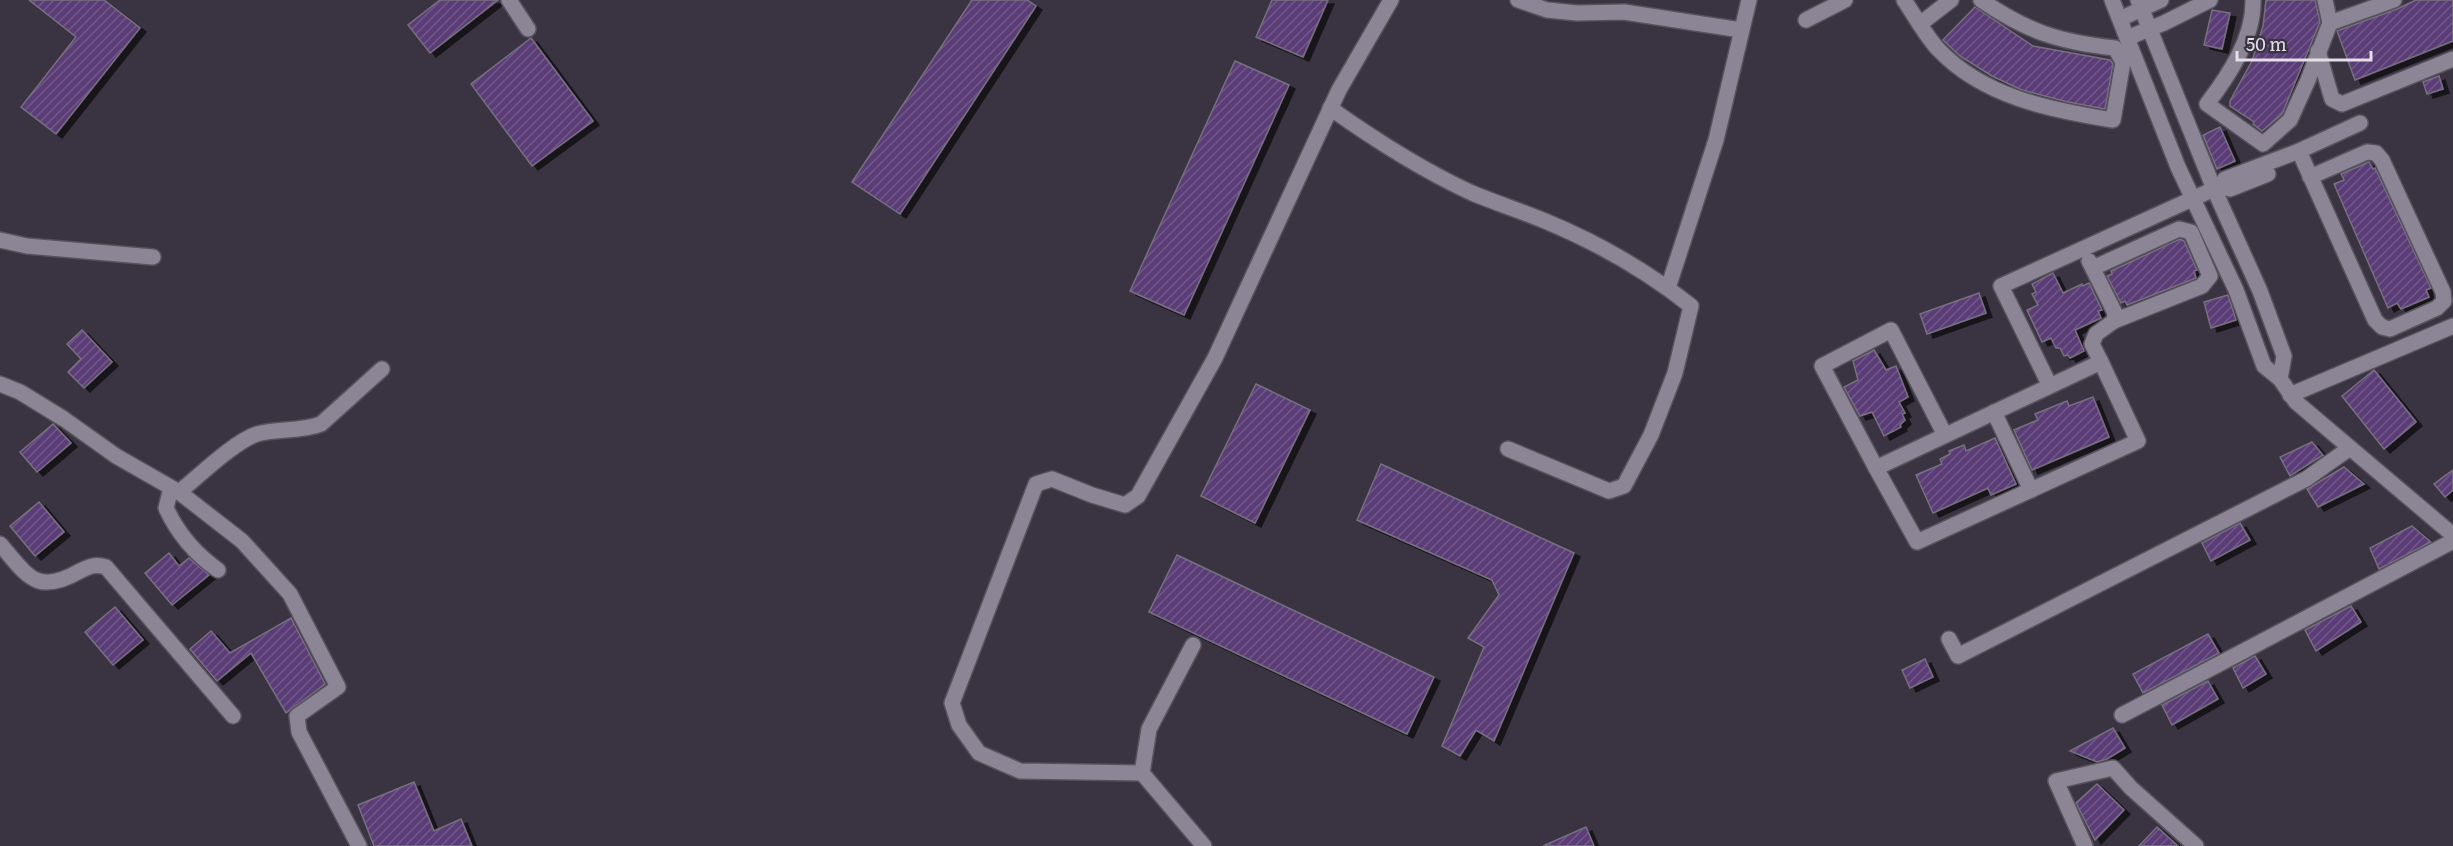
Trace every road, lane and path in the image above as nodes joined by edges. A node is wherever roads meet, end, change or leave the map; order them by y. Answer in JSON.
{"nodes":[{"id":1,"x":509,"y":0,"type":"edge"},
{"id":2,"x":1391,"y":0,"type":"edge"},
{"id":3,"x":1518,"y":0,"type":"edge"},
{"id":4,"x":1749,"y":0,"type":"edge"},
{"id":5,"x":1845,"y":0,"type":"edge"},
{"id":6,"x":1904,"y":0,"type":"edge"},
{"id":7,"x":1951,"y":0,"type":"edge"},
{"id":8,"x":1981,"y":0,"type":"edge"},
{"id":9,"x":2112,"y":0,"type":"edge"},
{"id":10,"x":2161,"y":0,"type":"edge"},
{"id":11,"x":2210,"y":0,"type":"edge"},
{"id":12,"x":2253,"y":0,"type":"edge"},
{"id":13,"x":2325,"y":0,"type":"edge"},
{"id":14,"x":2394,"y":0,"type":"edge"},
{"id":15,"x":2140,"y":5,"type":"edge"},
{"id":16,"x":2120,"y":19,"type":"junction"},
{"id":17,"x":1806,"y":20,"type":"dead end"},
{"id":18,"x":2330,"y":23,"type":"junction"},
{"id":19,"x":1920,"y":24,"type":"junction"},
{"id":20,"x":528,"y":29,"type":"dead end"},
{"id":21,"x":2149,"y":29,"type":"junction"},
{"id":22,"x":1741,"y":30,"type":"junction"},
{"id":23,"x":2127,"y":38,"type":"junction"},
{"id":24,"x":2318,"y":51,"type":"junction"},
{"id":25,"x":2453,"y":59,"type":"edge"},
{"id":26,"x":1330,"y":108,"type":"junction"},
{"id":27,"x":2360,"y":123,"type":"dead end"},
{"id":28,"x":2301,"y":155,"type":"junction"},
{"id":29,"x":2310,"y":177,"type":"junction"},
{"id":30,"x":2217,"y":188,"type":"junction"},
{"id":31,"x":2194,"y":199,"type":"junction"},
{"id":32,"x":0,"y":240,"type":"edge"},
{"id":33,"x":2083,"y":249,"type":"junction"},
{"id":34,"x":153,"y":257,"type":"dead end"},
{"id":35,"x":2093,"y":268,"type":"junction"},
{"id":36,"x":1668,"y":288,"type":"junction"},
{"id":37,"x":2114,"y":321,"type":"junction"},
{"id":38,"x":2453,"y":326,"type":"edge"},
{"id":39,"x":2101,"y":362,"type":"junction"},
{"id":40,"x":382,"y":369,"type":"dead end"},
{"id":41,"x":2280,"y":380,"type":"junction"},
{"id":42,"x":0,"y":384,"type":"edge"},
{"id":43,"x":2050,"y":386,"type":"junction"},
{"id":44,"x":2290,"y":395,"type":"junction"},
{"id":45,"x":1994,"y":412,"type":"junction"},
{"id":46,"x":1945,"y":435,"type":"junction"},
{"id":47,"x":2350,"y":448,"type":"junction"},
{"id":48,"x":1508,"y":449,"type":"dead end"},
{"id":49,"x":1876,"y":468,"type":"junction"},
{"id":50,"x":175,"y":490,"type":"junction"},
{"id":51,"x":2031,"y":490,"type":"junction"},
{"id":52,"x":2453,"y":535,"type":"edge"},
{"id":53,"x":2453,"y":541,"type":"edge"},
{"id":54,"x":0,"y":544,"type":"edge"},
{"id":55,"x":218,"y":570,"type":"dead end"},
{"id":56,"x":1949,"y":639,"type":"dead end"},
{"id":57,"x":1193,"y":645,"type":"dead end"},
{"id":58,"x":2122,"y":715,"type":"dead end"},
{"id":59,"x":233,"y":716,"type":"dead end"},
{"id":60,"x":1142,"y":773,"type":"junction"},
{"id":61,"x":359,"y":846,"type":"edge"},
{"id":62,"x":1204,"y":846,"type":"edge"},
{"id":63,"x":2085,"y":846,"type":"edge"},
{"id":64,"x":2196,"y":846,"type":"edge"}],
"edges":[{"from":1,"to":20,"type":"street"},
{"from":2,"to":26,"type":"street"},
{"from":3,"to":22,"type":"street"},
{"from":4,"to":22,"type":"street"},
{"from":5,"to":17,"type":"street"},
{"from":6,"to":19,"type":"street"},
{"from":7,"to":19,"type":"street"},
{"from":8,"to":19,"type":"street"},
{"from":9,"to":16,"type":"street"},
{"from":10,"to":15,"type":"street"},
{"from":11,"to":21,"type":"street"},
{"from":12,"to":24,"type":"street"},
{"from":13,"to":18,"type":"street"},
{"from":14,"to":18,"type":"street"},
{"from":15,"to":16,"type":"street"},
{"from":15,"to":21,"type":"street"},
{"from":16,"to":23,"type":"street"},
{"from":18,"to":24,"type":"street"},
{"from":21,"to":23,"type":"street"},
{"from":21,"to":30,"type":"street"},
{"from":22,"to":36,"type":"street"},
{"from":23,"to":31,"type":"street"},
{"from":24,"to":25,"type":"street"},
{"from":26,"to":36,"type":"street"},
{"from":26,"to":60,"type":"street"},
{"from":27,"to":28,"type":"street"},
{"from":28,"to":29,"type":"street"},
{"from":28,"to":30,"type":"street"},
{"from":29,"to":29,"type":"street"},
{"from":30,"to":31,"type":"street"},
{"from":30,"to":41,"type":"street"},
{"from":31,"to":33,"type":"street"},
{"from":31,"to":41,"type":"street"},
{"from":32,"to":34,"type":"street"},
{"from":33,"to":35,"type":"street"},
{"from":33,"to":43,"type":"street"},
{"from":35,"to":37,"type":"street"},
{"from":35,"to":37,"type":"street"},
{"from":36,"to":48,"type":"street"},
{"from":37,"to":39,"type":"street"},
{"from":38,"to":44,"type":"street"},
{"from":39,"to":43,"type":"street"},
{"from":39,"to":51,"type":"street"},
{"from":40,"to":50,"type":"street"},
{"from":41,"to":44,"type":"street"},
{"from":42,"to":50,"type":"street"},
{"from":43,"to":45,"type":"street"},
{"from":44,"to":47,"type":"street"},
{"from":45,"to":46,"type":"street"},
{"from":45,"to":51,"type":"street"},
{"from":46,"to":49,"type":"street"},
{"from":46,"to":49,"type":"street"},
{"from":47,"to":52,"type":"street"},
{"from":47,"to":56,"type":"street"},
{"from":49,"to":51,"type":"street"},
{"from":50,"to":55,"type":"street"},
{"from":50,"to":61,"type":"street"},
{"from":53,"to":58,"type":"street"},
{"from":54,"to":59,"type":"street"},
{"from":57,"to":60,"type":"street"},
{"from":60,"to":62,"type":"street"},
{"from":63,"to":64,"type":"street"}]}
